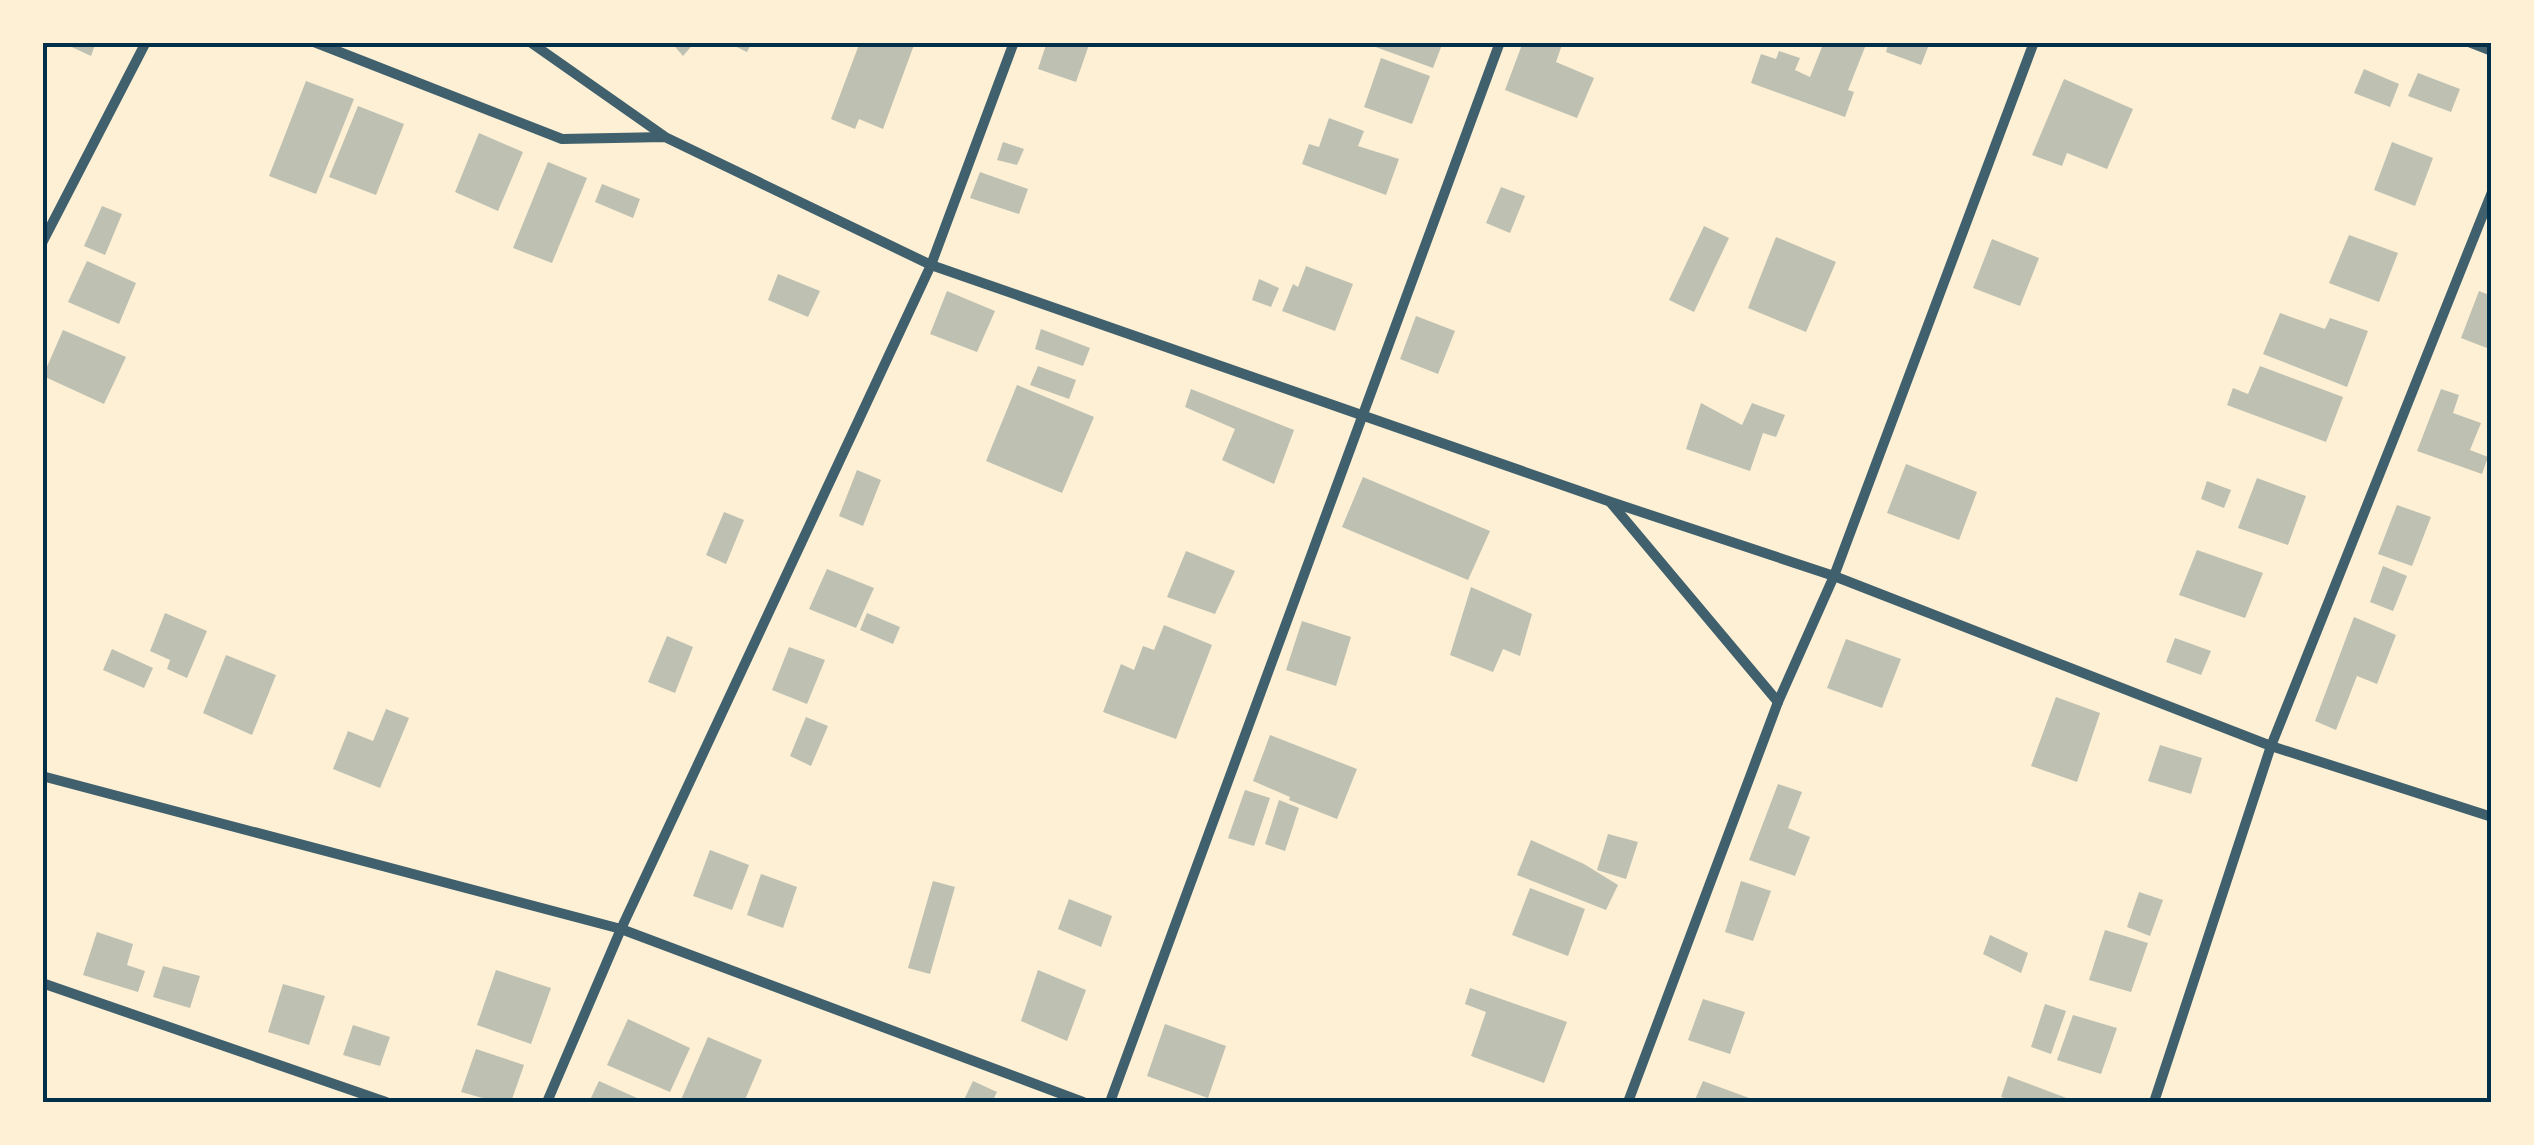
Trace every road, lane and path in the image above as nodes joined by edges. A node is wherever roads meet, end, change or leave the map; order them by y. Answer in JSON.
{"nodes":[{"id":1,"x":146,"y":42,"type":"edge"},
{"id":2,"x":314,"y":42,"type":"edge"},
{"id":3,"x":530,"y":42,"type":"edge"},
{"id":4,"x":1014,"y":42,"type":"edge"},
{"id":5,"x":1500,"y":42,"type":"edge"},
{"id":6,"x":2034,"y":42,"type":"edge"},
{"id":7,"x":2469,"y":42,"type":"edge"},
{"id":8,"x":2492,"y":50,"type":"edge"},
{"id":9,"x":665,"y":137,"type":"junction"},
{"id":10,"x":2492,"y":192,"type":"edge"},
{"id":11,"x":42,"y":243,"type":"edge"},
{"id":12,"x":931,"y":264,"type":"junction"},
{"id":13,"x":1363,"y":416,"type":"junction"},
{"id":14,"x":1611,"y":502,"type":"junction"},
{"id":15,"x":1834,"y":576,"type":"junction"},
{"id":16,"x":1778,"y":702,"type":"junction"},
{"id":17,"x":2270,"y":746,"type":"junction"},
{"id":18,"x":42,"y":776,"type":"edge"},
{"id":19,"x":2492,"y":817,"type":"edge"},
{"id":20,"x":621,"y":930,"type":"junction"},
{"id":21,"x":42,"y":983,"type":"edge"},
{"id":22,"x":386,"y":1102,"type":"edge"},
{"id":23,"x":547,"y":1102,"type":"edge"},
{"id":24,"x":1083,"y":1102,"type":"edge"},
{"id":25,"x":1110,"y":1102,"type":"edge"},
{"id":26,"x":1628,"y":1102,"type":"edge"},
{"id":27,"x":2154,"y":1102,"type":"edge"}],
"edges":[{"from":1,"to":11,"type":"street"},
{"from":2,"to":9,"type":"street"},
{"from":3,"to":9,"type":"street"},
{"from":4,"to":12,"type":"street"},
{"from":5,"to":13,"type":"street"},
{"from":6,"to":15,"type":"street"},
{"from":7,"to":8,"type":"street"},
{"from":9,"to":12,"type":"street"},
{"from":10,"to":17,"type":"street"},
{"from":12,"to":13,"type":"street"},
{"from":12,"to":20,"type":"street"},
{"from":13,"to":14,"type":"street"},
{"from":13,"to":25,"type":"street"},
{"from":14,"to":15,"type":"street"},
{"from":14,"to":16,"type":"street"},
{"from":15,"to":16,"type":"street"},
{"from":15,"to":17,"type":"street"},
{"from":16,"to":26,"type":"street"},
{"from":17,"to":19,"type":"street"},
{"from":17,"to":27,"type":"street"},
{"from":18,"to":20,"type":"street"},
{"from":20,"to":23,"type":"street"},
{"from":20,"to":24,"type":"street"},
{"from":21,"to":22,"type":"street"}]}
